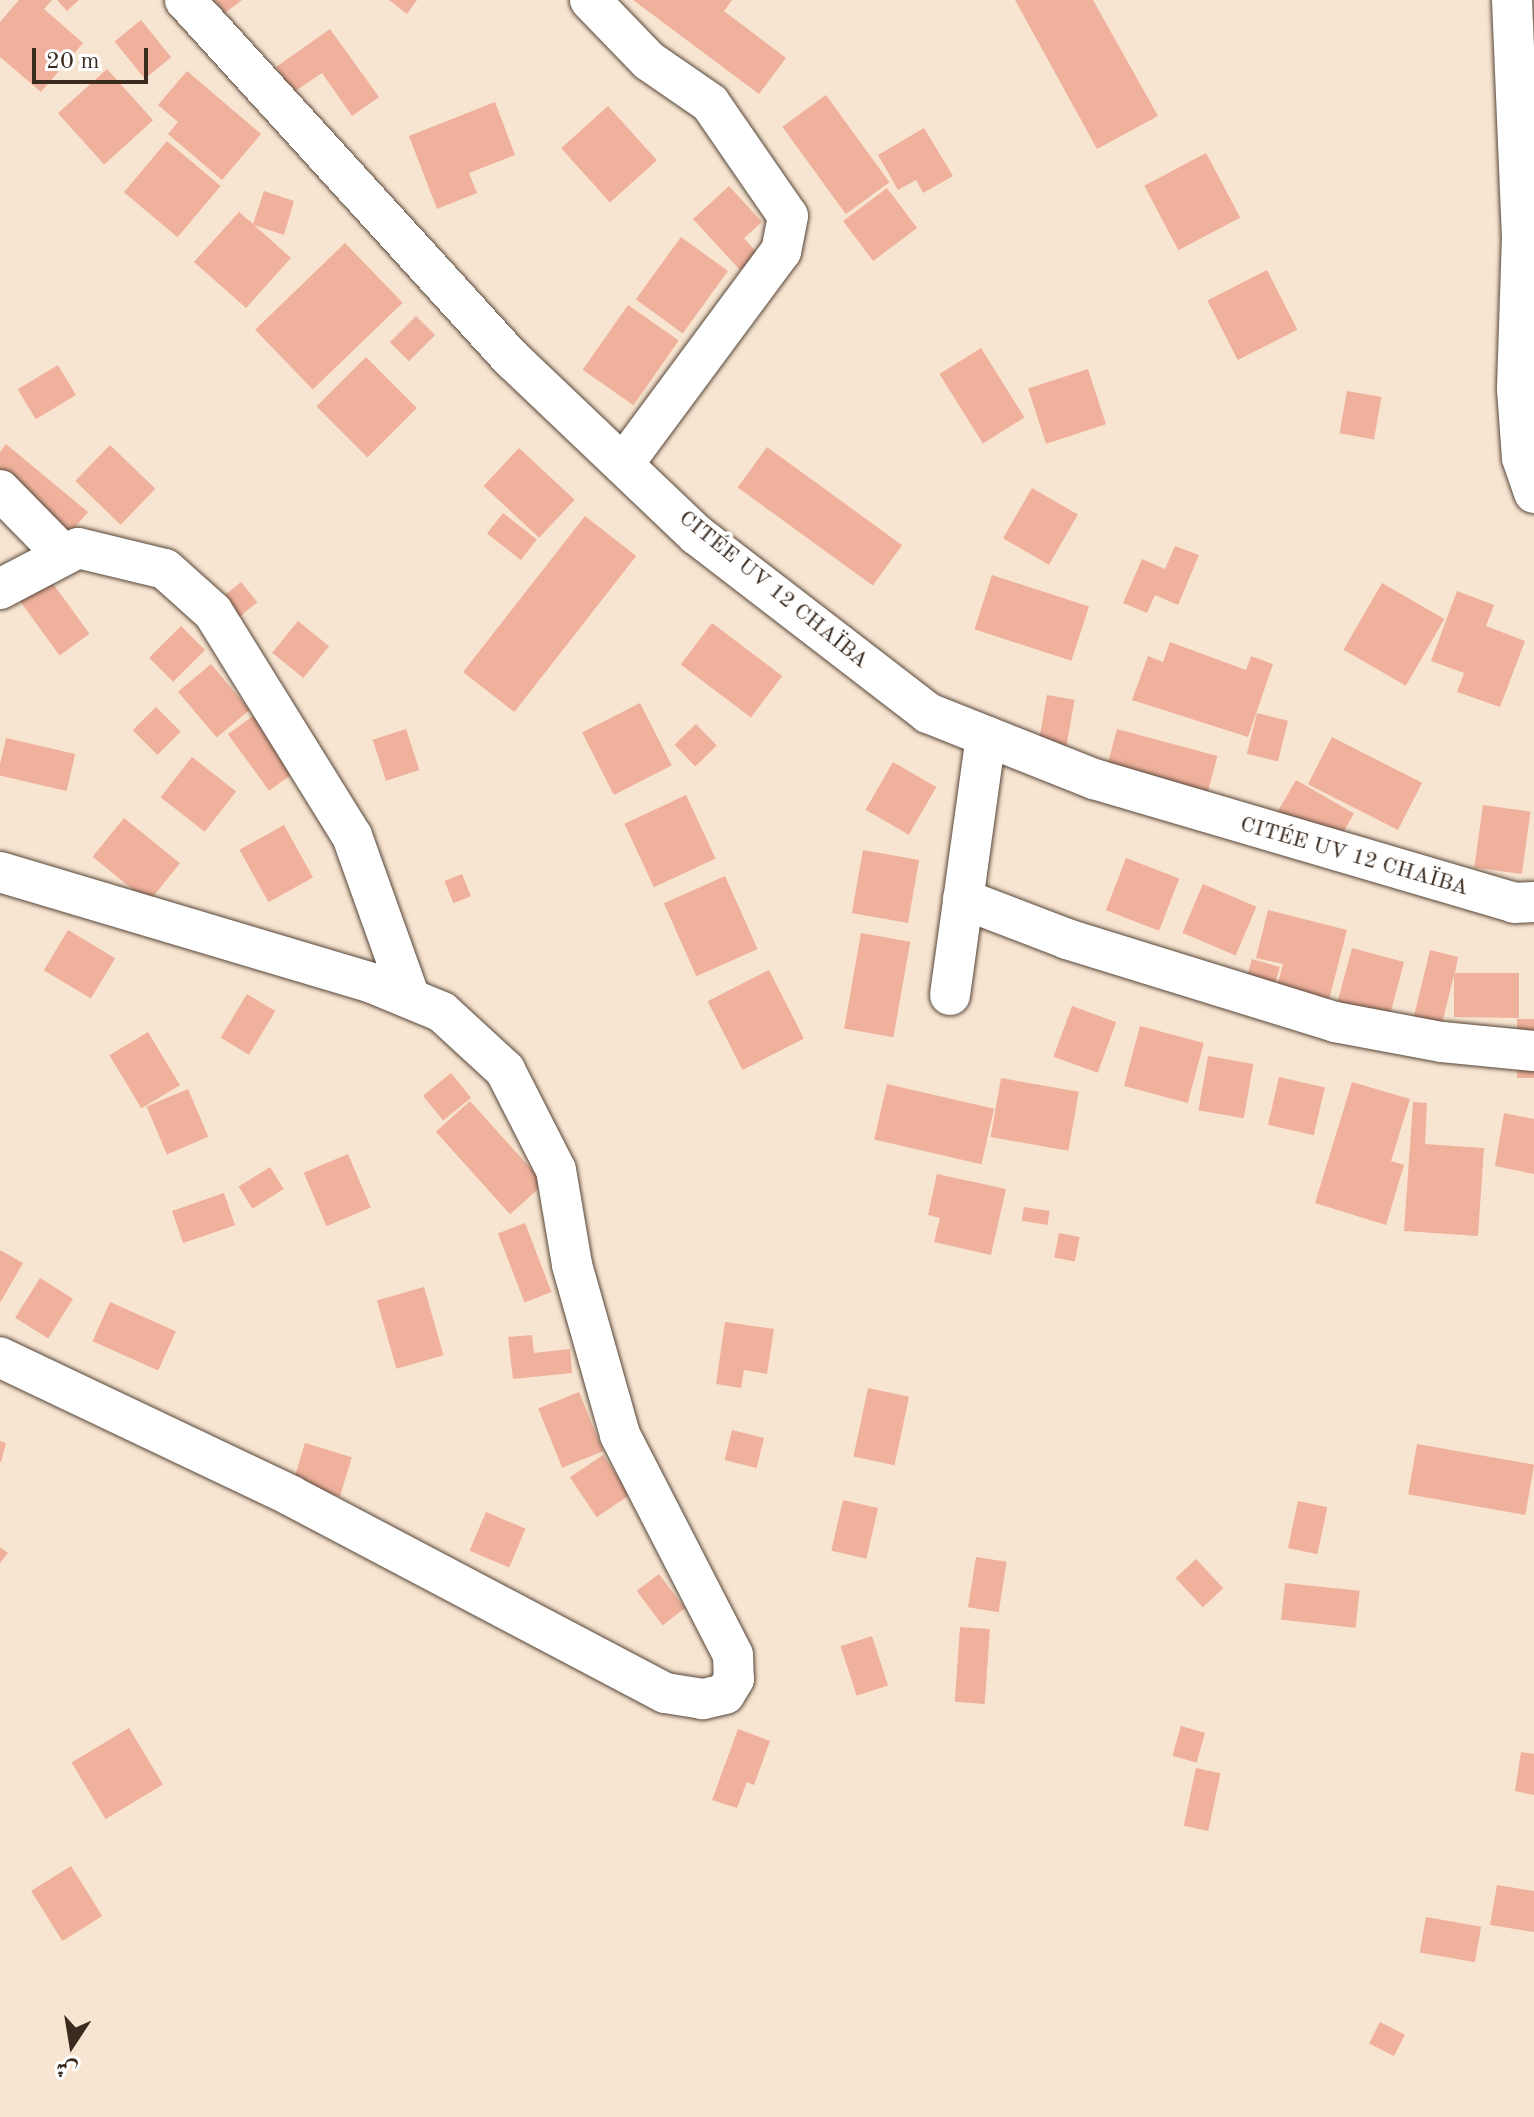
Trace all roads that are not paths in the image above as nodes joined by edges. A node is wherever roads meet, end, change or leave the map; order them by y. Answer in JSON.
{"nodes":[{"id":1,"x":185,"y":0,"type":"edge"},
{"id":2,"x":590,"y":0,"type":"edge"},
{"id":3,"x":1512,"y":0,"type":"edge"},
{"id":4,"x":1527,"y":168,"type":"edge"},
{"id":5,"x":624,"y":463,"type":"junction"},
{"id":6,"x":0,"y":490,"type":"edge"},
{"id":7,"x":1534,"y":493,"type":"edge"},
{"id":8,"x":63,"y":554,"type":"junction"},
{"id":9,"x":0,"y":589,"type":"edge"},
{"id":10,"x":986,"y":736,"type":"junction"},
{"id":11,"x":0,"y":872,"type":"edge"},
{"id":12,"x":963,"y":899,"type":"junction"},
{"id":13,"x":1534,"y":902,"type":"edge"},
{"id":14,"x":950,"y":995,"type":"dead end"},
{"id":15,"x":410,"y":998,"type":"junction"},
{"id":16,"x":1534,"y":1051,"type":"edge"},
{"id":17,"x":0,"y":1357,"type":"edge"}],
"edges":[{"from":1,"to":5,"type":"street","name":"CITÉE UV 12 CHAÏBA"},
{"from":2,"to":5,"type":"street"},
{"from":3,"to":4,"type":"street"},
{"from":4,"to":7,"type":"street"},
{"from":5,"to":10,"type":"street","name":"CITÉE UV 12 CHAÏBA"},
{"from":6,"to":8,"type":"street"},
{"from":8,"to":9,"type":"street"},
{"from":8,"to":15,"type":"street"},
{"from":10,"to":12,"type":"street"},
{"from":10,"to":13,"type":"street","name":"CITÉE UV 12 CHAÏBA"},
{"from":11,"to":15,"type":"street"},
{"from":12,"to":14,"type":"street"},
{"from":12,"to":16,"type":"street"},
{"from":15,"to":17,"type":"street"}]}
